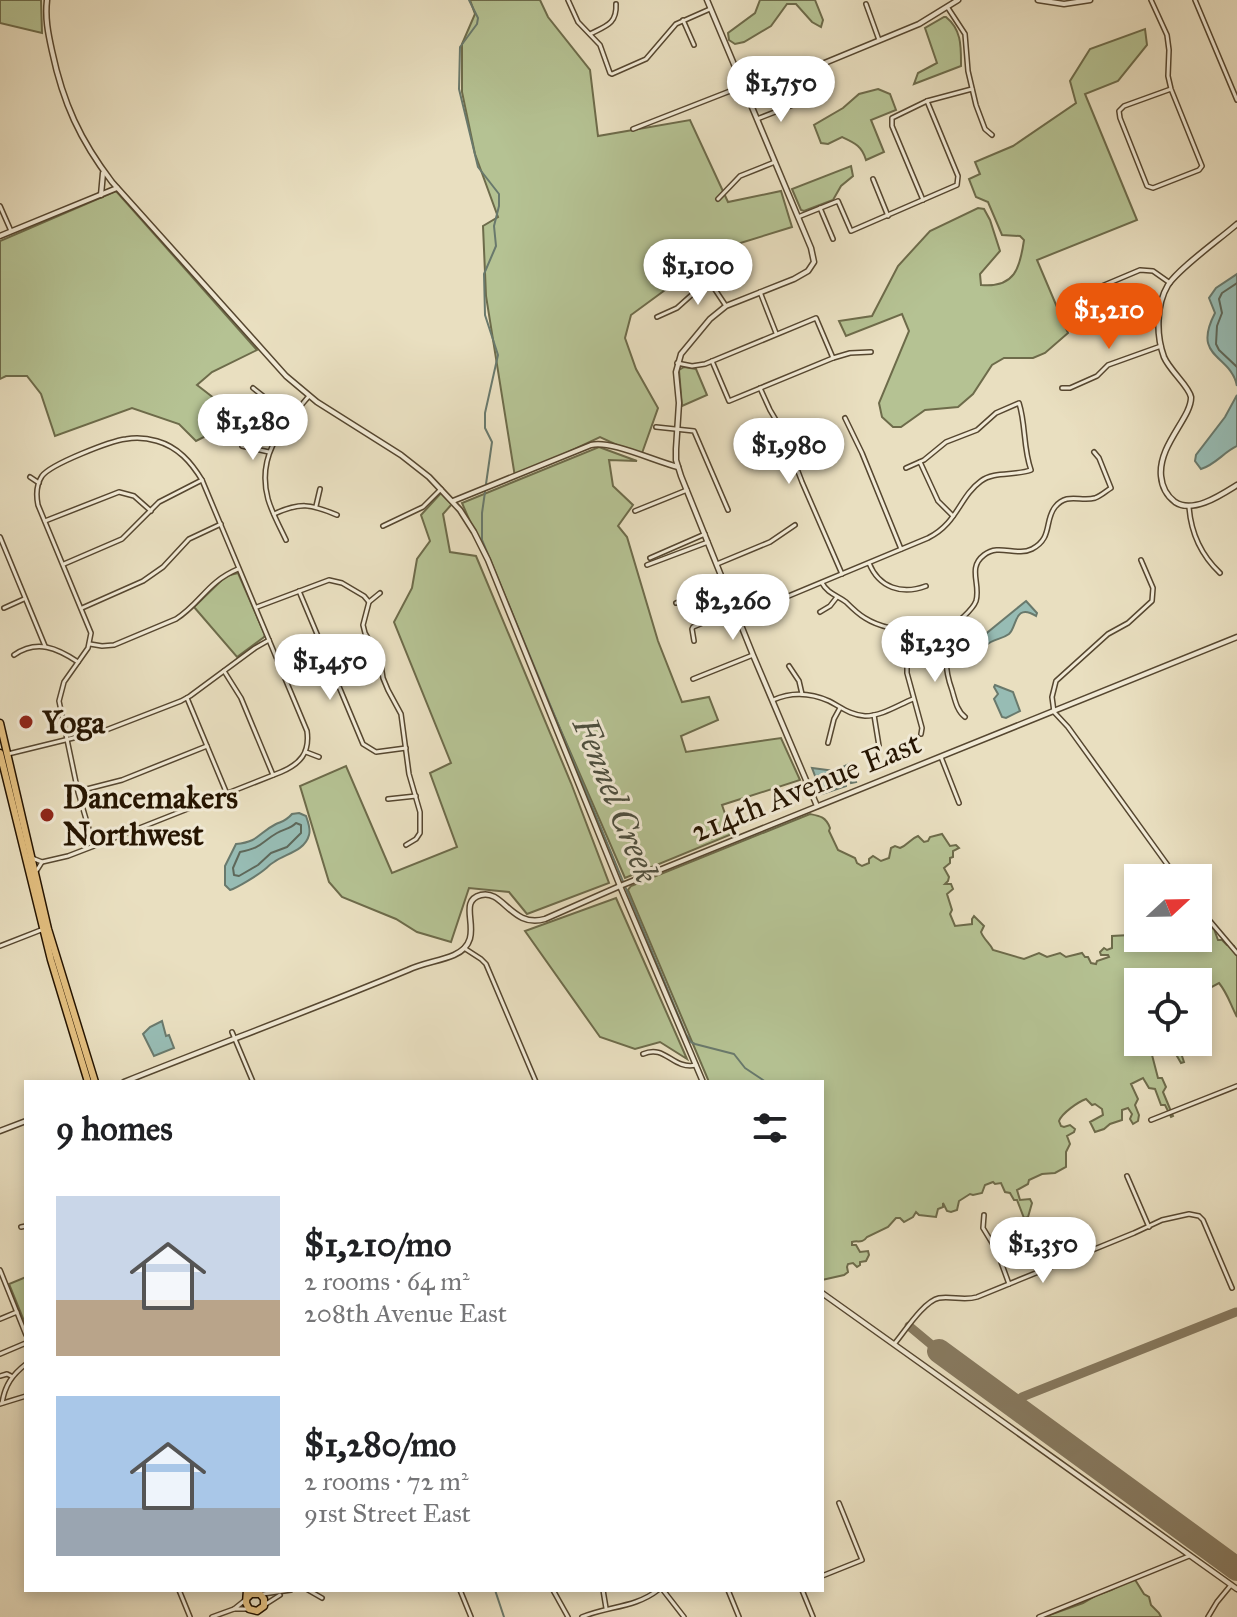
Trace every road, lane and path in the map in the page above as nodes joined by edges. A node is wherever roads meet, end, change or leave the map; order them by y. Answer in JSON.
{"nodes":[{"id":1,"x":47,"y":0,"type":"edge"},
{"id":2,"x":568,"y":0,"type":"edge"},
{"id":3,"x":707,"y":0,"type":"edge"},
{"id":4,"x":958,"y":0,"type":"edge"},
{"id":5,"x":1038,"y":0,"type":"edge"},
{"id":6,"x":1090,"y":0,"type":"edge"},
{"id":7,"x":1151,"y":0,"type":"edge"},
{"id":8,"x":1195,"y":0,"type":"edge"},
{"id":9,"x":616,"y":4,"type":"dead end"},
{"id":10,"x":866,"y":4,"type":"dead end"},
{"id":11,"x":948,"y":8,"type":"junction"},
{"id":12,"x":710,"y":9,"type":"junction"},
{"id":13,"x":683,"y":20,"type":"junction"},
{"id":14,"x":590,"y":34,"type":"junction"},
{"id":15,"x":879,"y":40,"type":"junction"},
{"id":16,"x":694,"y":45,"type":"dead end"},
{"id":17,"x":743,"y":86,"type":"junction"},
{"id":18,"x":972,"y":89,"type":"junction"},
{"id":19,"x":1171,"y":89,"type":"junction"},
{"id":20,"x":747,"y":95,"type":"junction"},
{"id":21,"x":1237,"y":100,"type":"edge"},
{"id":22,"x":927,"y":101,"type":"junction"},
{"id":23,"x":805,"y":104,"type":"dead end"},
{"id":24,"x":757,"y":119,"type":"junction"},
{"id":25,"x":633,"y":129,"type":"dead end"},
{"id":26,"x":992,"y":135,"type":"dead end"},
{"id":27,"x":775,"y":162,"type":"junction"},
{"id":28,"x":103,"y":171,"type":"junction"},
{"id":29,"x":873,"y":179,"type":"dead end"},
{"id":30,"x":117,"y":188,"type":"junction"},
{"id":31,"x":101,"y":195,"type":"junction"},
{"id":32,"x":718,"y":199,"type":"dead end"},
{"id":33,"x":923,"y":200,"type":"junction"},
{"id":34,"x":0,"y":206,"type":"edge"},
{"id":35,"x":820,"y":208,"type":"junction"},
{"id":36,"x":888,"y":216,"type":"junction"},
{"id":37,"x":798,"y":217,"type":"junction"},
{"id":38,"x":1237,"y":224,"type":"edge"},
{"id":39,"x":11,"y":231,"type":"junction"},
{"id":40,"x":0,"y":236,"type":"edge"},
{"id":41,"x":833,"y":239,"type":"dead end"},
{"id":42,"x":729,"y":271,"type":"dead end"},
{"id":43,"x":710,"y":282,"type":"junction"},
{"id":44,"x":1170,"y":283,"type":"junction"},
{"id":45,"x":760,"y":292,"type":"junction"},
{"id":46,"x":1076,"y":297,"type":"dead end"},
{"id":47,"x":726,"y":306,"type":"junction"},
{"id":48,"x":657,"y":317,"type":"dead end"},
{"id":49,"x":777,"y":334,"type":"junction"},
{"id":50,"x":1161,"y":346,"type":"junction"},
{"id":51,"x":871,"y":352,"type":"dead end"},
{"id":52,"x":833,"y":358,"type":"junction"},
{"id":53,"x":712,"y":361,"type":"junction"},
{"id":54,"x":677,"y":363,"type":"junction"},
{"id":55,"x":253,"y":388,"type":"dead end"},
{"id":56,"x":760,"y":388,"type":"junction"},
{"id":57,"x":1062,"y":388,"type":"dead end"},
{"id":58,"x":309,"y":396,"type":"junction"},
{"id":59,"x":291,"y":418,"type":"junction"},
{"id":60,"x":845,"y":418,"type":"dead end"},
{"id":61,"x":656,"y":427,"type":"dead end"},
{"id":62,"x":677,"y":429,"type":"junction"},
{"id":63,"x":242,"y":446,"type":"dead end"},
{"id":64,"x":269,"y":452,"type":"junction"},
{"id":65,"x":1094,"y":452,"type":"dead end"},
{"id":66,"x":920,"y":462,"type":"junction"},
{"id":67,"x":678,"y":467,"type":"junction"},
{"id":68,"x":906,"y":468,"type":"dead end"},
{"id":69,"x":30,"y":477,"type":"dead end"},
{"id":70,"x":202,"y":480,"type":"junction"},
{"id":71,"x":39,"y":483,"type":"junction"},
{"id":72,"x":1237,"y":485,"type":"edge"},
{"id":73,"x":320,"y":489,"type":"dead end"},
{"id":74,"x":441,"y":489,"type":"junction"},
{"id":75,"x":687,"y":490,"type":"junction"},
{"id":76,"x":453,"y":501,"type":"junction"},
{"id":77,"x":316,"y":506,"type":"junction"},
{"id":78,"x":1189,"y":507,"type":"junction"},
{"id":79,"x":728,"y":510,"type":"dead end"},
{"id":80,"x":151,"y":511,"type":"junction"},
{"id":81,"x":635,"y":511,"type":"dead end"},
{"id":82,"x":274,"y":514,"type":"junction"},
{"id":83,"x":337,"y":515,"type":"dead end"},
{"id":84,"x":954,"y":517,"type":"junction"},
{"id":85,"x":45,"y":521,"type":"junction"},
{"id":86,"x":221,"y":524,"type":"junction"},
{"id":87,"x":795,"y":525,"type":"dead end"},
{"id":88,"x":383,"y":526,"type":"dead end"},
{"id":89,"x":705,"y":534,"type":"junction"},
{"id":90,"x":0,"y":537,"type":"edge"},
{"id":91,"x":286,"y":540,"type":"dead end"},
{"id":92,"x":708,"y":542,"type":"junction"},
{"id":93,"x":901,"y":549,"type":"junction"},
{"id":94,"x":6,"y":554,"type":"junction"},
{"id":95,"x":0,"y":557,"type":"edge"},
{"id":96,"x":650,"y":558,"type":"dead end"},
{"id":97,"x":1141,"y":560,"type":"dead end"},
{"id":98,"x":869,"y":563,"type":"junction"},
{"id":99,"x":717,"y":564,"type":"junction"},
{"id":100,"x":63,"y":565,"type":"junction"},
{"id":101,"x":647,"y":565,"type":"dead end"},
{"id":102,"x":239,"y":568,"type":"junction"},
{"id":103,"x":1220,"y":573,"type":"dead end"},
{"id":104,"x":842,"y":574,"type":"junction"},
{"id":105,"x":724,"y":582,"type":"junction"},
{"id":106,"x":767,"y":582,"type":"dead end"},
{"id":107,"x":822,"y":583,"type":"junction"},
{"id":108,"x":926,"y":586,"type":"dead end"},
{"id":109,"x":299,"y":591,"type":"junction"},
{"id":110,"x":380,"y":593,"type":"dead end"},
{"id":111,"x":837,"y":597,"type":"junction"},
{"id":112,"x":24,"y":599,"type":"junction"},
{"id":113,"x":369,"y":602,"type":"junction"},
{"id":114,"x":775,"y":602,"type":"junction"},
{"id":115,"x":676,"y":603,"type":"dead end"},
{"id":116,"x":256,"y":607,"type":"junction"},
{"id":117,"x":4,"y":608,"type":"dead end"},
{"id":118,"x":81,"y":608,"type":"junction"},
{"id":119,"x":736,"y":609,"type":"junction"},
{"id":120,"x":820,"y":612,"type":"dead end"},
{"id":121,"x":738,"y":617,"type":"junction"},
{"id":122,"x":907,"y":630,"type":"junction"},
{"id":123,"x":950,"y":637,"type":"junction"},
{"id":124,"x":1237,"y":637,"type":"edge"},
{"id":125,"x":269,"y":640,"type":"junction"},
{"id":126,"x":694,"y":641,"type":"dead end"},
{"id":127,"x":90,"y":644,"type":"junction"},
{"id":128,"x":45,"y":646,"type":"junction"},
{"id":129,"x":14,"y":655,"type":"dead end"},
{"id":130,"x":753,"y":655,"type":"junction"},
{"id":131,"x":78,"y":662,"type":"junction"},
{"id":132,"x":789,"y":666,"type":"dead end"},
{"id":133,"x":224,"y":671,"type":"junction"},
{"id":134,"x":693,"y":679,"type":"dead end"},
{"id":135,"x":802,"y":694,"type":"junction"},
{"id":136,"x":187,"y":698,"type":"junction"},
{"id":137,"x":913,"y":699,"type":"junction"},
{"id":138,"x":773,"y":700,"type":"junction"},
{"id":139,"x":840,"y":708,"type":"junction"},
{"id":140,"x":1054,"y":712,"type":"junction"},
{"id":141,"x":874,"y":715,"type":"junction"},
{"id":142,"x":965,"y":717,"type":"dead end"},
{"id":143,"x":0,"y":723,"type":"edge"},
{"id":144,"x":921,"y":734,"type":"dead end"},
{"id":145,"x":66,"y":740,"type":"junction"},
{"id":146,"x":828,"y":743,"type":"dead end"},
{"id":147,"x":207,"y":746,"type":"junction"},
{"id":148,"x":406,"y":748,"type":"junction"},
{"id":149,"x":877,"y":751,"type":"dead end"},
{"id":150,"x":306,"y":752,"type":"junction"},
{"id":151,"x":3,"y":754,"type":"edge"},
{"id":152,"x":319,"y":757,"type":"dead end"},
{"id":153,"x":941,"y":757,"type":"junction"},
{"id":154,"x":273,"y":775,"type":"junction"},
{"id":155,"x":78,"y":792,"type":"junction"},
{"id":156,"x":227,"y":794,"type":"junction"},
{"id":157,"x":416,"y":796,"type":"junction"},
{"id":158,"x":388,"y":799,"type":"dead end"},
{"id":159,"x":959,"y":803,"type":"dead end"},
{"id":160,"x":817,"y":806,"type":"junction"},
{"id":161,"x":406,"y":845,"type":"dead end"},
{"id":162,"x":94,"y":846,"type":"junction"},
{"id":163,"x":31,"y":858,"type":"junction"},
{"id":164,"x":42,"y":862,"type":"junction"},
{"id":165,"x":1167,"y":864,"type":"edge"},
{"id":166,"x":35,"y":874,"type":"junction"},
{"id":167,"x":620,"y":886,"type":"junction"},
{"id":168,"x":1212,"y":924,"type":"edge"},
{"id":169,"x":43,"y":930,"type":"junction"},
{"id":170,"x":0,"y":946,"type":"edge"},
{"id":171,"x":464,"y":948,"type":"junction"},
{"id":172,"x":1237,"y":953,"type":"edge"},
{"id":173,"x":232,"y":1032,"type":"dead end"},
{"id":174,"x":235,"y":1039,"type":"junction"},
{"id":175,"x":643,"y":1054,"type":"dead end"},
{"id":176,"x":696,"y":1065,"type":"junction"},
{"id":177,"x":87,"y":1080,"type":"edge"},
{"id":178,"x":94,"y":1080,"type":"edge"},
{"id":179,"x":129,"y":1080,"type":"edge"},
{"id":180,"x":252,"y":1080,"type":"edge"},
{"id":181,"x":535,"y":1080,"type":"edge"},
{"id":182,"x":702,"y":1080,"type":"edge"},
{"id":183,"x":1237,"y":1086,"type":"edge"},
{"id":184,"x":1151,"y":1120,"type":"dead end"},
{"id":185,"x":24,"y":1122,"type":"edge"},
{"id":186,"x":0,"y":1131,"type":"edge"},
{"id":187,"x":1127,"y":1176,"type":"dead end"},
{"id":188,"x":984,"y":1215,"type":"dead end"},
{"id":189,"x":1149,"y":1227,"type":"junction"},
{"id":190,"x":0,"y":1270,"type":"edge"},
{"id":191,"x":1009,"y":1284,"type":"junction"},
{"id":192,"x":1232,"y":1288,"type":"dead end"},
{"id":193,"x":824,"y":1294,"type":"edge"},
{"id":194,"x":17,"y":1312,"type":"junction"},
{"id":195,"x":0,"y":1319,"type":"edge"},
{"id":196,"x":24,"y":1330,"type":"edge"},
{"id":197,"x":24,"y":1344,"type":"edge"},
{"id":198,"x":894,"y":1344,"type":"junction"},
{"id":199,"x":0,"y":1354,"type":"edge"},
{"id":200,"x":24,"y":1366,"type":"edge"},
{"id":201,"x":0,"y":1376,"type":"edge"},
{"id":202,"x":11,"y":1376,"type":"junction"},
{"id":203,"x":24,"y":1397,"type":"edge"},
{"id":204,"x":1,"y":1404,"type":"edge"},
{"id":205,"x":839,"y":1503,"type":"dead end"},
{"id":206,"x":1189,"y":1556,"type":"junction"},
{"id":207,"x":824,"y":1575,"type":"edge"},
{"id":208,"x":1231,"y":1585,"type":"junction"},
{"id":209,"x":1237,"y":1589,"type":"edge"},
{"id":210,"x":180,"y":1592,"type":"edge"},
{"id":211,"x":259,"y":1592,"type":"edge"},
{"id":212,"x":287,"y":1592,"type":"edge"},
{"id":213,"x":312,"y":1592,"type":"edge"},
{"id":214,"x":461,"y":1592,"type":"edge"},
{"id":215,"x":554,"y":1592,"type":"edge"},
{"id":216,"x":603,"y":1592,"type":"edge"},
{"id":217,"x":657,"y":1592,"type":"edge"},
{"id":218,"x":662,"y":1592,"type":"edge"},
{"id":219,"x":729,"y":1592,"type":"edge"},
{"id":220,"x":803,"y":1592,"type":"edge"},
{"id":221,"x":247,"y":1594,"type":"edge"},
{"id":222,"x":322,"y":1598,"type":"dead end"},
{"id":223,"x":263,"y":1607,"type":"junction"},
{"id":224,"x":606,"y":1608,"type":"junction"},
{"id":225,"x":234,"y":1609,"type":"junction"},
{"id":226,"x":249,"y":1609,"type":"junction"},
{"id":227,"x":190,"y":1617,"type":"edge"},
{"id":228,"x":212,"y":1617,"type":"edge"},
{"id":229,"x":252,"y":1617,"type":"edge"},
{"id":230,"x":259,"y":1617,"type":"edge"},
{"id":231,"x":471,"y":1617,"type":"edge"},
{"id":232,"x":568,"y":1617,"type":"edge"},
{"id":233,"x":582,"y":1617,"type":"edge"},
{"id":234,"x":684,"y":1617,"type":"edge"},
{"id":235,"x":739,"y":1617,"type":"edge"},
{"id":236,"x":813,"y":1617,"type":"edge"},
{"id":237,"x":1039,"y":1617,"type":"edge"},
{"id":238,"x":1208,"y":1617,"type":"edge"}],
"edges":[{"from":1,"to":28,"type":"street"},
{"from":2,"to":14,"type":"street"},
{"from":3,"to":12,"type":"street"},
{"from":4,"to":11,"type":"street"},
{"from":5,"to":6,"type":"street"},
{"from":7,"to":19,"type":"street"},
{"from":8,"to":21,"type":"street"},
{"from":9,"to":14,"type":"street"},
{"from":10,"to":15,"type":"street"},
{"from":11,"to":15,"type":"street"},
{"from":11,"to":18,"type":"street"},
{"from":12,"to":13,"type":"street"},
{"from":12,"to":17,"type":"street"},
{"from":13,"to":14,"type":"street"},
{"from":13,"to":16,"type":"street"},
{"from":15,"to":20,"type":"street"},
{"from":17,"to":20,"type":"street"},
{"from":17,"to":25,"type":"street"},
{"from":18,"to":22,"type":"street"},
{"from":18,"to":26,"type":"street"},
{"from":19,"to":19,"type":"street"},
{"from":20,"to":24,"type":"street"},
{"from":22,"to":33,"type":"street"},
{"from":22,"to":33,"type":"street"},
{"from":23,"to":24,"type":"street"},
{"from":24,"to":27,"type":"street"},
{"from":27,"to":32,"type":"street"},
{"from":27,"to":37,"type":"street"},
{"from":28,"to":30,"type":"street"},
{"from":28,"to":31,"type":"street"},
{"from":29,"to":36,"type":"street"},
{"from":30,"to":31,"type":"street"},
{"from":30,"to":58,"type":"street"},
{"from":31,"to":39,"type":"street"},
{"from":33,"to":36,"type":"street"},
{"from":34,"to":39,"type":"street"},
{"from":35,"to":36,"type":"street"},
{"from":35,"to":37,"type":"street"},
{"from":35,"to":41,"type":"street"},
{"from":37,"to":45,"type":"street"},
{"from":38,"to":44,"type":"street"},
{"from":39,"to":40,"type":"street"},
{"from":42,"to":43,"type":"street"},
{"from":43,"to":47,"type":"street"},
{"from":43,"to":48,"type":"street"},
{"from":44,"to":46,"type":"street"},
{"from":44,"to":50,"type":"street"},
{"from":45,"to":47,"type":"street"},
{"from":45,"to":49,"type":"street"},
{"from":47,"to":54,"type":"street"},
{"from":49,"to":52,"type":"street"},
{"from":49,"to":53,"type":"street"},
{"from":50,"to":57,"type":"street"},
{"from":50,"to":78,"type":"street"},
{"from":51,"to":52,"type":"street"},
{"from":52,"to":56,"type":"street"},
{"from":53,"to":54,"type":"street"},
{"from":53,"to":56,"type":"street"},
{"from":54,"to":62,"type":"street"},
{"from":55,"to":59,"type":"street"},
{"from":56,"to":104,"type":"street"},
{"from":58,"to":59,"type":"street"},
{"from":58,"to":74,"type":"street"},
{"from":59,"to":64,"type":"street"},
{"from":60,"to":93,"type":"street"},
{"from":61,"to":62,"type":"street"},
{"from":62,"to":67,"type":"street"},
{"from":62,"to":79,"type":"street"},
{"from":63,"to":64,"type":"street"},
{"from":64,"to":82,"type":"street"},
{"from":65,"to":123,"type":"street"},
{"from":66,"to":68,"type":"street"},
{"from":66,"to":84,"type":"street"},
{"from":66,"to":84,"type":"street"},
{"from":67,"to":75,"type":"street"},
{"from":67,"to":76,"type":"street"},
{"from":69,"to":71,"type":"street"},
{"from":70,"to":71,"type":"street"},
{"from":70,"to":80,"type":"street"},
{"from":70,"to":86,"type":"street"},
{"from":71,"to":85,"type":"street"},
{"from":72,"to":78,"type":"street"},
{"from":73,"to":77,"type":"street"},
{"from":74,"to":76,"type":"street"},
{"from":74,"to":88,"type":"street"},
{"from":75,"to":81,"type":"street"},
{"from":75,"to":89,"type":"street"},
{"from":76,"to":167,"type":"street"},
{"from":77,"to":82,"type":"street"},
{"from":77,"to":83,"type":"street"},
{"from":78,"to":103,"type":"street"},
{"from":80,"to":85,"type":"street"},
{"from":80,"to":100,"type":"street"},
{"from":82,"to":91,"type":"street"},
{"from":84,"to":93,"type":"street"},
{"from":85,"to":100,"type":"street"},
{"from":86,"to":102,"type":"street"},
{"from":86,"to":118,"type":"street"},
{"from":87,"to":99,"type":"street"},
{"from":89,"to":92,"type":"street"},
{"from":89,"to":96,"type":"street"},
{"from":90,"to":94,"type":"street"},
{"from":92,"to":99,"type":"street"},
{"from":92,"to":101,"type":"street"},
{"from":93,"to":98,"type":"street"},
{"from":94,"to":95,"type":"street"},
{"from":94,"to":112,"type":"street"},
{"from":97,"to":140,"type":"street"},
{"from":98,"to":104,"type":"street"},
{"from":98,"to":108,"type":"street"},
{"from":99,"to":105,"type":"street"},
{"from":100,"to":118,"type":"street"},
{"from":102,"to":116,"type":"street"},
{"from":102,"to":127,"type":"street"},
{"from":104,"to":107,"type":"street"},
{"from":105,"to":115,"type":"street"},
{"from":105,"to":119,"type":"street"},
{"from":106,"to":114,"type":"street"},
{"from":107,"to":111,"type":"street"},
{"from":107,"to":114,"type":"street"},
{"from":109,"to":113,"type":"street"},
{"from":109,"to":116,"type":"street"},
{"from":109,"to":148,"type":"street"},
{"from":110,"to":113,"type":"street"},
{"from":111,"to":120,"type":"street"},
{"from":111,"to":122,"type":"street"},
{"from":112,"to":117,"type":"street"},
{"from":112,"to":128,"type":"street"},
{"from":113,"to":148,"type":"street"},
{"from":114,"to":121,"type":"street"},
{"from":116,"to":125,"type":"street"},
{"from":118,"to":127,"type":"street"},
{"from":119,"to":121,"type":"street"},
{"from":119,"to":126,"type":"street"},
{"from":121,"to":130,"type":"street"},
{"from":122,"to":123,"type":"street"},
{"from":122,"to":137,"type":"street"},
{"from":123,"to":142,"type":"street"},
{"from":124,"to":140,"type":"street","name":"214th Avenue East"},
{"from":125,"to":133,"type":"street"},
{"from":125,"to":150,"type":"street"},
{"from":127,"to":131,"type":"street"},
{"from":128,"to":129,"type":"street"},
{"from":128,"to":131,"type":"street"},
{"from":130,"to":134,"type":"street"},
{"from":130,"to":138,"type":"street"},
{"from":131,"to":145,"type":"street"},
{"from":132,"to":135,"type":"street"},
{"from":133,"to":136,"type":"street"},
{"from":133,"to":154,"type":"street"},
{"from":135,"to":138,"type":"street"},
{"from":135,"to":139,"type":"street"},
{"from":136,"to":145,"type":"street"},
{"from":136,"to":147,"type":"street"},
{"from":137,"to":141,"type":"street"},
{"from":137,"to":144,"type":"street"},
{"from":138,"to":160,"type":"street"},
{"from":139,"to":141,"type":"street"},
{"from":139,"to":146,"type":"street"},
{"from":140,"to":153,"type":"street","name":"214th Avenue East"},
{"from":140,"to":165,"type":"street"},
{"from":141,"to":149,"type":"street"},
{"from":143,"to":151,"type":"main road"},
{"from":145,"to":151,"type":"street"},
{"from":145,"to":155,"type":"street"},
{"from":147,"to":155,"type":"street"},
{"from":147,"to":156,"type":"street"},
{"from":148,"to":157,"type":"street"},
{"from":150,"to":152,"type":"street"},
{"from":150,"to":154,"type":"street"},
{"from":151,"to":163,"type":"main road"},
{"from":151,"to":169,"type":"main road"},
{"from":153,"to":159,"type":"street"},
{"from":153,"to":160,"type":"street","name":"214th Avenue East"},
{"from":154,"to":156,"type":"street"},
{"from":155,"to":162,"type":"street"},
{"from":156,"to":162,"type":"street"},
{"from":157,"to":158,"type":"street"},
{"from":157,"to":161,"type":"street"},
{"from":160,"to":167,"type":"street","name":"214th Avenue East"},
{"from":162,"to":164,"type":"street"},
{"from":163,"to":164,"type":"street"},
{"from":163,"to":166,"type":"main road"},
{"from":164,"to":166,"type":"street"},
{"from":166,"to":178,"type":"main road"},
{"from":167,"to":171,"type":"street","name":"214th Avenue East"},
{"from":167,"to":176,"type":"street"},
{"from":168,"to":172,"type":"street"},
{"from":169,"to":170,"type":"street"},
{"from":169,"to":177,"type":"main road"},
{"from":171,"to":174,"type":"street"},
{"from":171,"to":181,"type":"street"},
{"from":173,"to":174,"type":"street"},
{"from":174,"to":179,"type":"street"},
{"from":174,"to":180,"type":"street"},
{"from":175,"to":176,"type":"street"},
{"from":176,"to":182,"type":"street"},
{"from":183,"to":184,"type":"street"},
{"from":185,"to":186,"type":"street"},
{"from":187,"to":189,"type":"street"},
{"from":188,"to":191,"type":"street"},
{"from":189,"to":191,"type":"street"},
{"from":189,"to":192,"type":"street"},
{"from":190,"to":194,"type":"street"},
{"from":191,"to":198,"type":"street"},
{"from":193,"to":198,"type":"street"},
{"from":194,"to":195,"type":"street"},
{"from":194,"to":196,"type":"street"},
{"from":197,"to":199,"type":"street"},
{"from":198,"to":206,"type":"street"},
{"from":200,"to":202,"type":"street"},
{"from":201,"to":202,"type":"street"},
{"from":202,"to":204,"type":"street"},
{"from":203,"to":204,"type":"street"},
{"from":205,"to":207,"type":"street"},
{"from":206,"to":208,"type":"street"},
{"from":206,"to":237,"type":"street"},
{"from":208,"to":209,"type":"street"},
{"from":208,"to":238,"type":"street"},
{"from":210,"to":227,"type":"street"},
{"from":211,"to":221,"type":"main road"},
{"from":211,"to":223,"type":"main road"},
{"from":212,"to":223,"type":"street"},
{"from":213,"to":222,"type":"street"},
{"from":214,"to":231,"type":"street"},
{"from":215,"to":232,"type":"street"},
{"from":216,"to":224,"type":"street"},
{"from":217,"to":224,"type":"street"},
{"from":218,"to":234,"type":"street"},
{"from":219,"to":235,"type":"street"},
{"from":220,"to":236,"type":"street"},
{"from":221,"to":225,"type":"street"},
{"from":221,"to":226,"type":"main road"},
{"from":223,"to":226,"type":"main road"},
{"from":223,"to":230,"type":"main road"},
{"from":224,"to":233,"type":"street"},
{"from":225,"to":226,"type":"street"},
{"from":225,"to":228,"type":"street"},
{"from":226,"to":229,"type":"main road"}]}
